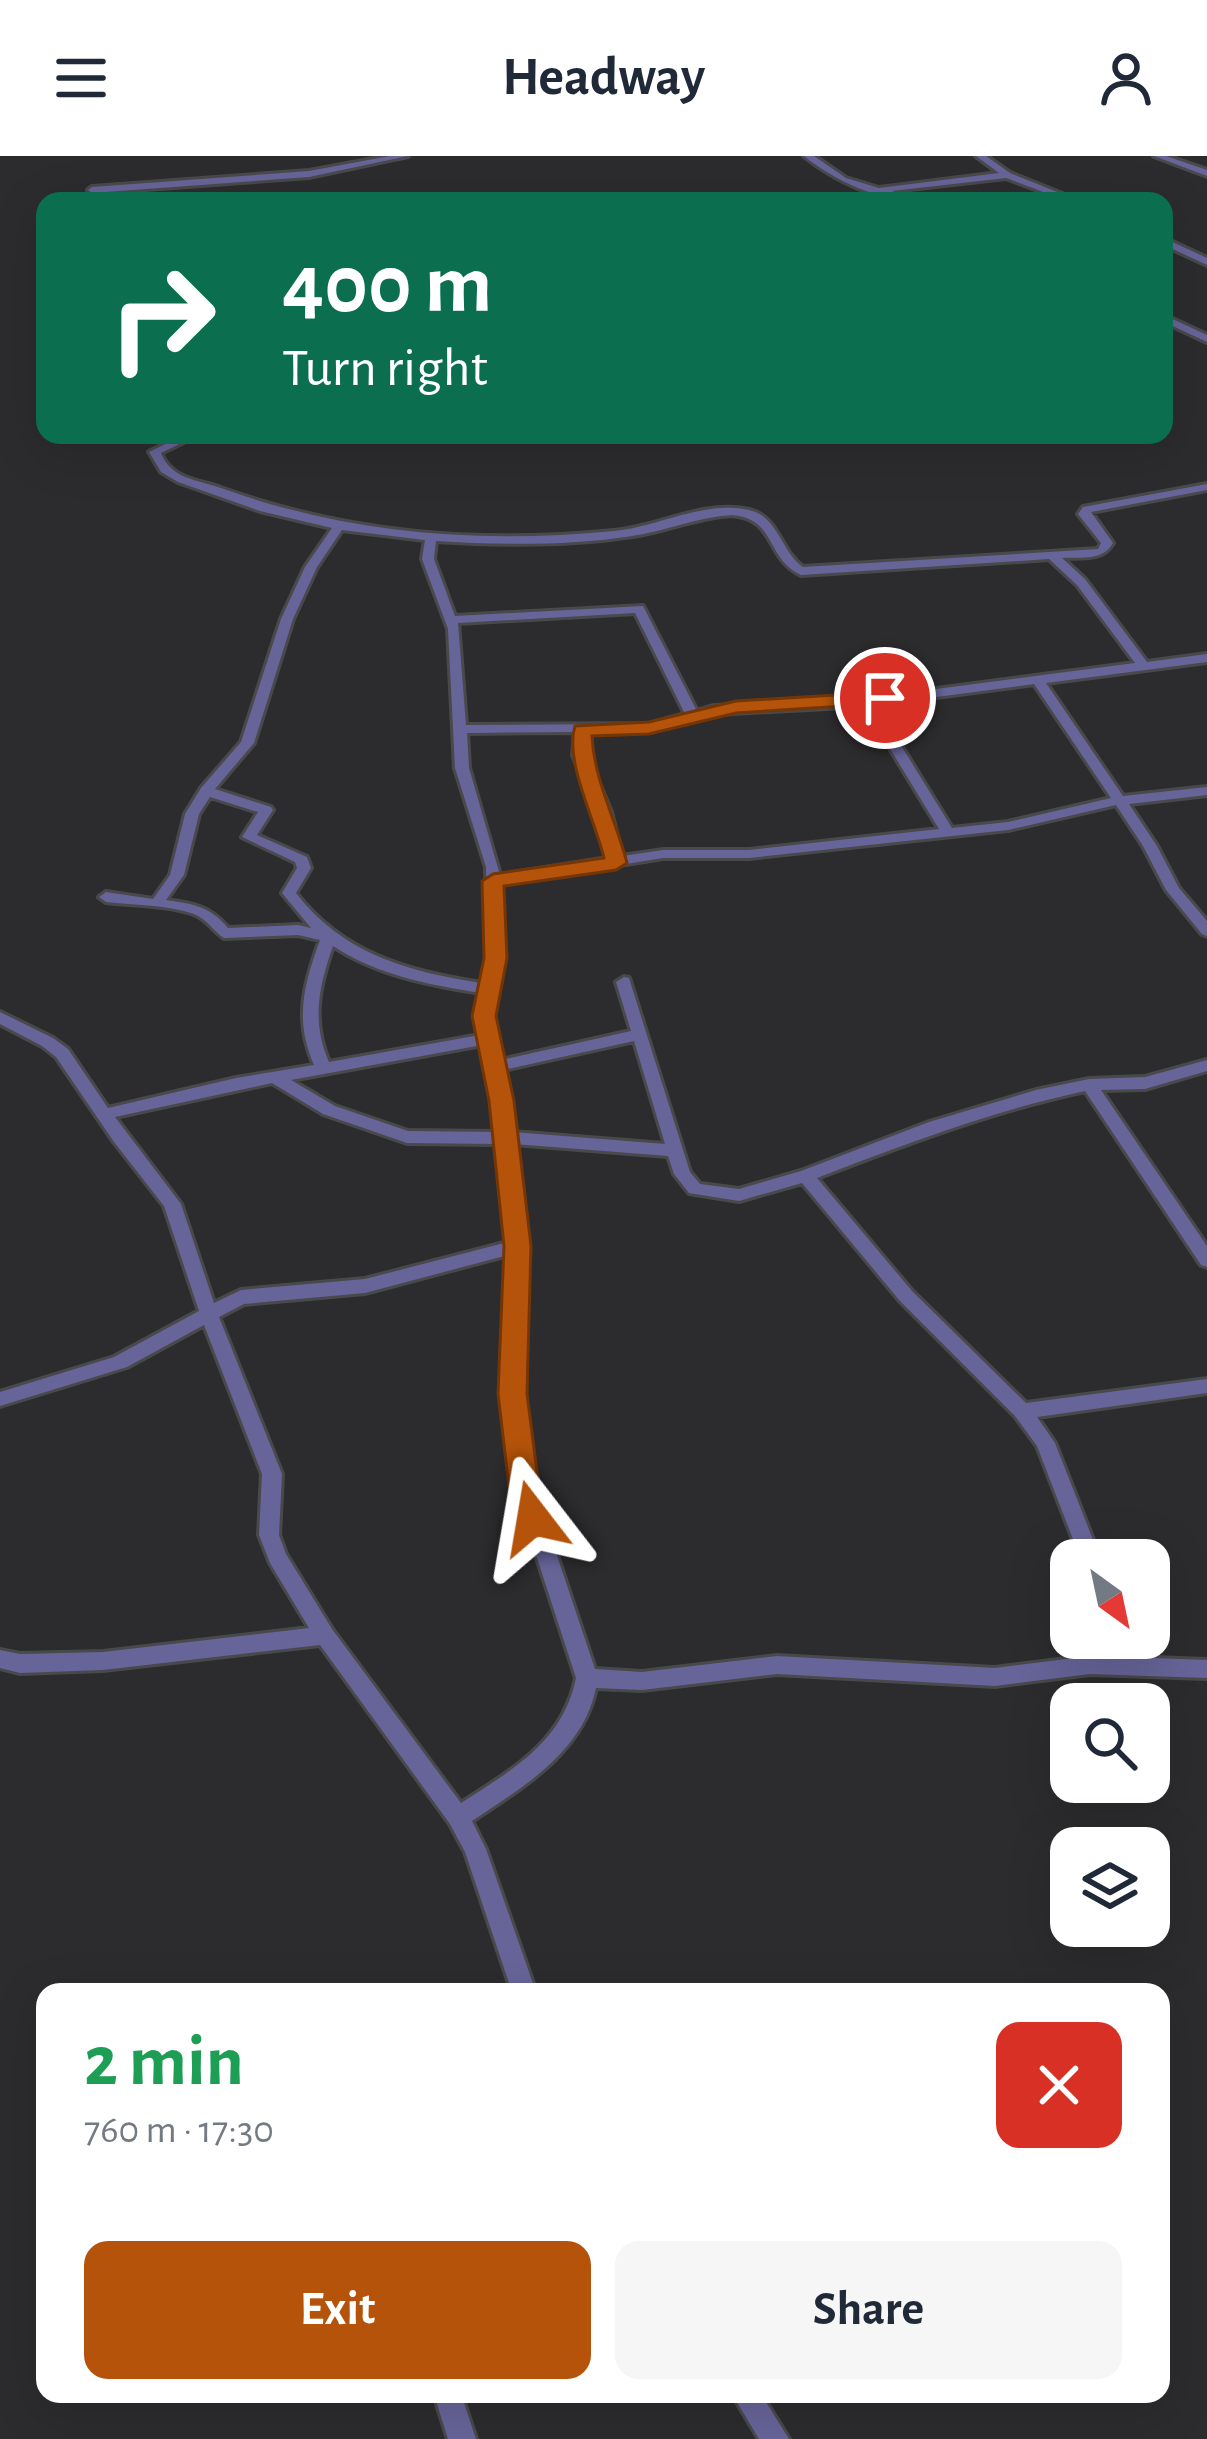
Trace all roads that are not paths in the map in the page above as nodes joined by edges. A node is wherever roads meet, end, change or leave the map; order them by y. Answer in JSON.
{"nodes":[{"id":1,"x":404,"y":156,"type":"edge"},
{"id":2,"x":808,"y":156,"type":"edge"},
{"id":3,"x":980,"y":156,"type":"edge"},
{"id":4,"x":1158,"y":156,"type":"edge"},
{"id":5,"x":1207,"y":173,"type":"edge"},
{"id":6,"x":1007,"y":175,"type":"junction"},
{"id":7,"x":92,"y":190,"type":"dead end"},
{"id":8,"x":881,"y":190,"type":"junction"},
{"id":9,"x":887,"y":192,"type":"edge"},
{"id":10,"x":1051,"y":192,"type":"edge"},
{"id":11,"x":1203,"y":243,"type":"dead end"},
{"id":12,"x":1173,"y":244,"type":"edge"},
{"id":13,"x":1173,"y":245,"type":"edge"},
{"id":14,"x":1207,"y":262,"type":"edge"},
{"id":15,"x":1173,"y":322,"type":"edge"},
{"id":16,"x":1207,"y":339,"type":"edge"},
{"id":17,"x":173,"y":444,"type":"edge"},
{"id":18,"x":1207,"y":487,"type":"edge"},
{"id":19,"x":341,"y":524,"type":"junction"},
{"id":20,"x":431,"y":536,"type":"junction"},
{"id":21,"x":1052,"y":555,"type":"junction"},
{"id":22,"x":452,"y":620,"type":"junction"},
{"id":23,"x":1200,"y":659,"type":"edge"},
{"id":24,"x":1142,"y":664,"type":"junction"},
{"id":25,"x":1207,"y":673,"type":"edge"},
{"id":26,"x":1038,"y":680,"type":"junction"},
{"id":27,"x":868,"y":701,"type":"junction"},
{"id":28,"x":692,"y":714,"type":"junction"},
{"id":29,"x":458,"y":729,"type":"junction"},
{"id":30,"x":582,"y":730,"type":"junction"},
{"id":31,"x":206,"y":791,"type":"junction"},
{"id":32,"x":1207,"y":791,"type":"edge"},
{"id":33,"x":1116,"y":801,"type":"junction"},
{"id":34,"x":946,"y":831,"type":"junction"},
{"id":35,"x":616,"y":863,"type":"junction"},
{"id":36,"x":493,"y":881,"type":"junction"},
{"id":37,"x":106,"y":897,"type":"dead end"},
{"id":38,"x":157,"y":903,"type":"junction"},
{"id":39,"x":1207,"y":931,"type":"edge"},
{"id":40,"x":326,"y":938,"type":"junction"},
{"id":41,"x":624,"y":982,"type":"dead end"},
{"id":42,"x":487,"y":989,"type":"junction"},
{"id":43,"x":0,"y":1017,"type":"edge"},
{"id":44,"x":20,"y":1031,"type":"junction"},
{"id":45,"x":640,"y":1034,"type":"junction"},
{"id":46,"x":0,"y":1035,"type":"edge"},
{"id":47,"x":487,"y":1039,"type":"junction"},
{"id":48,"x":1207,"y":1065,"type":"edge"},
{"id":49,"x":494,"y":1066,"type":"junction"},
{"id":50,"x":323,"y":1067,"type":"junction"},
{"id":51,"x":274,"y":1077,"type":"junction"},
{"id":52,"x":1089,"y":1085,"type":"junction"},
{"id":53,"x":105,"y":1114,"type":"junction"},
{"id":54,"x":502,"y":1137,"type":"junction"},
{"id":55,"x":673,"y":1150,"type":"junction"},
{"id":56,"x":806,"y":1176,"type":"junction"},
{"id":57,"x":517,"y":1246,"type":"junction"},
{"id":58,"x":1207,"y":1260,"type":"edge"},
{"id":59,"x":208,"y":1312,"type":"junction"},
{"id":60,"x":1207,"y":1386,"type":"edge"},
{"id":61,"x":0,"y":1399,"type":"edge"},
{"id":62,"x":1022,"y":1411,"type":"junction"},
{"id":63,"x":1083,"y":1539,"type":"edge"},
{"id":64,"x":326,"y":1636,"type":"junction"},
{"id":65,"x":0,"y":1659,"type":"edge"},
{"id":66,"x":1143,"y":1659,"type":"edge"},
{"id":67,"x":1146,"y":1666,"type":"junction"},
{"id":68,"x":1207,"y":1669,"type":"edge"},
{"id":69,"x":587,"y":1678,"type":"junction"},
{"id":70,"x":458,"y":1817,"type":"junction"},
{"id":71,"x":521,"y":1983,"type":"edge"},
{"id":72,"x":752,"y":2403,"type":"edge"},
{"id":73,"x":451,"y":2404,"type":"dead end"},
{"id":74,"x":462,"y":2439,"type":"edge"},
{"id":75,"x":776,"y":2439,"type":"edge"}],
"edges":[{"from":1,"to":7,"type":"street"},
{"from":2,"to":8,"type":"street"},
{"from":3,"to":6,"type":"street"},
{"from":4,"to":5,"type":"street"},
{"from":6,"to":8,"type":"street"},
{"from":6,"to":10,"type":"street"},
{"from":8,"to":9,"type":"street"},
{"from":11,"to":12,"type":"street"},
{"from":13,"to":14,"type":"street"},
{"from":15,"to":16,"type":"street"},
{"from":17,"to":19,"type":"street"},
{"from":18,"to":21,"type":"street"},
{"from":19,"to":20,"type":"street"},
{"from":19,"to":31,"type":"street"},
{"from":20,"to":21,"type":"street"},
{"from":20,"to":22,"type":"street"},
{"from":21,"to":24,"type":"street"},
{"from":22,"to":28,"type":"street"},
{"from":22,"to":29,"type":"street"},
{"from":23,"to":24,"type":"street"},
{"from":23,"to":25,"type":"street"},
{"from":24,"to":26,"type":"street"},
{"from":26,"to":27,"type":"street"},
{"from":26,"to":33,"type":"street"},
{"from":27,"to":28,"type":"street"},
{"from":27,"to":34,"type":"street"},
{"from":28,"to":30,"type":"street"},
{"from":29,"to":30,"type":"street"},
{"from":29,"to":36,"type":"street"},
{"from":30,"to":35,"type":"street"},
{"from":31,"to":38,"type":"street"},
{"from":31,"to":40,"type":"street"},
{"from":32,"to":33,"type":"street"},
{"from":33,"to":34,"type":"street"},
{"from":33,"to":39,"type":"street"},
{"from":34,"to":35,"type":"street"},
{"from":35,"to":36,"type":"street"},
{"from":36,"to":42,"type":"street"},
{"from":37,"to":38,"type":"street"},
{"from":38,"to":40,"type":"street"},
{"from":40,"to":42,"type":"street"},
{"from":40,"to":50,"type":"street"},
{"from":41,"to":45,"type":"street"},
{"from":42,"to":47,"type":"street"},
{"from":43,"to":44,"type":"street"},
{"from":44,"to":46,"type":"street"},
{"from":44,"to":53,"type":"street"},
{"from":45,"to":49,"type":"street"},
{"from":45,"to":55,"type":"street"},
{"from":47,"to":49,"type":"street"},
{"from":47,"to":50,"type":"street"},
{"from":48,"to":52,"type":"street"},
{"from":49,"to":54,"type":"street"},
{"from":50,"to":51,"type":"street"},
{"from":51,"to":53,"type":"street"},
{"from":51,"to":54,"type":"street"},
{"from":52,"to":56,"type":"street"},
{"from":52,"to":58,"type":"street"},
{"from":53,"to":59,"type":"street"},
{"from":54,"to":55,"type":"street"},
{"from":54,"to":57,"type":"street"},
{"from":55,"to":56,"type":"street"},
{"from":56,"to":62,"type":"street"},
{"from":57,"to":59,"type":"street"},
{"from":57,"to":69,"type":"street"},
{"from":59,"to":61,"type":"street"},
{"from":59,"to":64,"type":"street"},
{"from":60,"to":62,"type":"street"},
{"from":62,"to":63,"type":"street"},
{"from":64,"to":65,"type":"street"},
{"from":64,"to":70,"type":"street"},
{"from":66,"to":67,"type":"street"},
{"from":67,"to":68,"type":"street"},
{"from":67,"to":69,"type":"street"},
{"from":69,"to":70,"type":"street"},
{"from":70,"to":71,"type":"street"},
{"from":72,"to":75,"type":"street"},
{"from":73,"to":74,"type":"street"}]}
